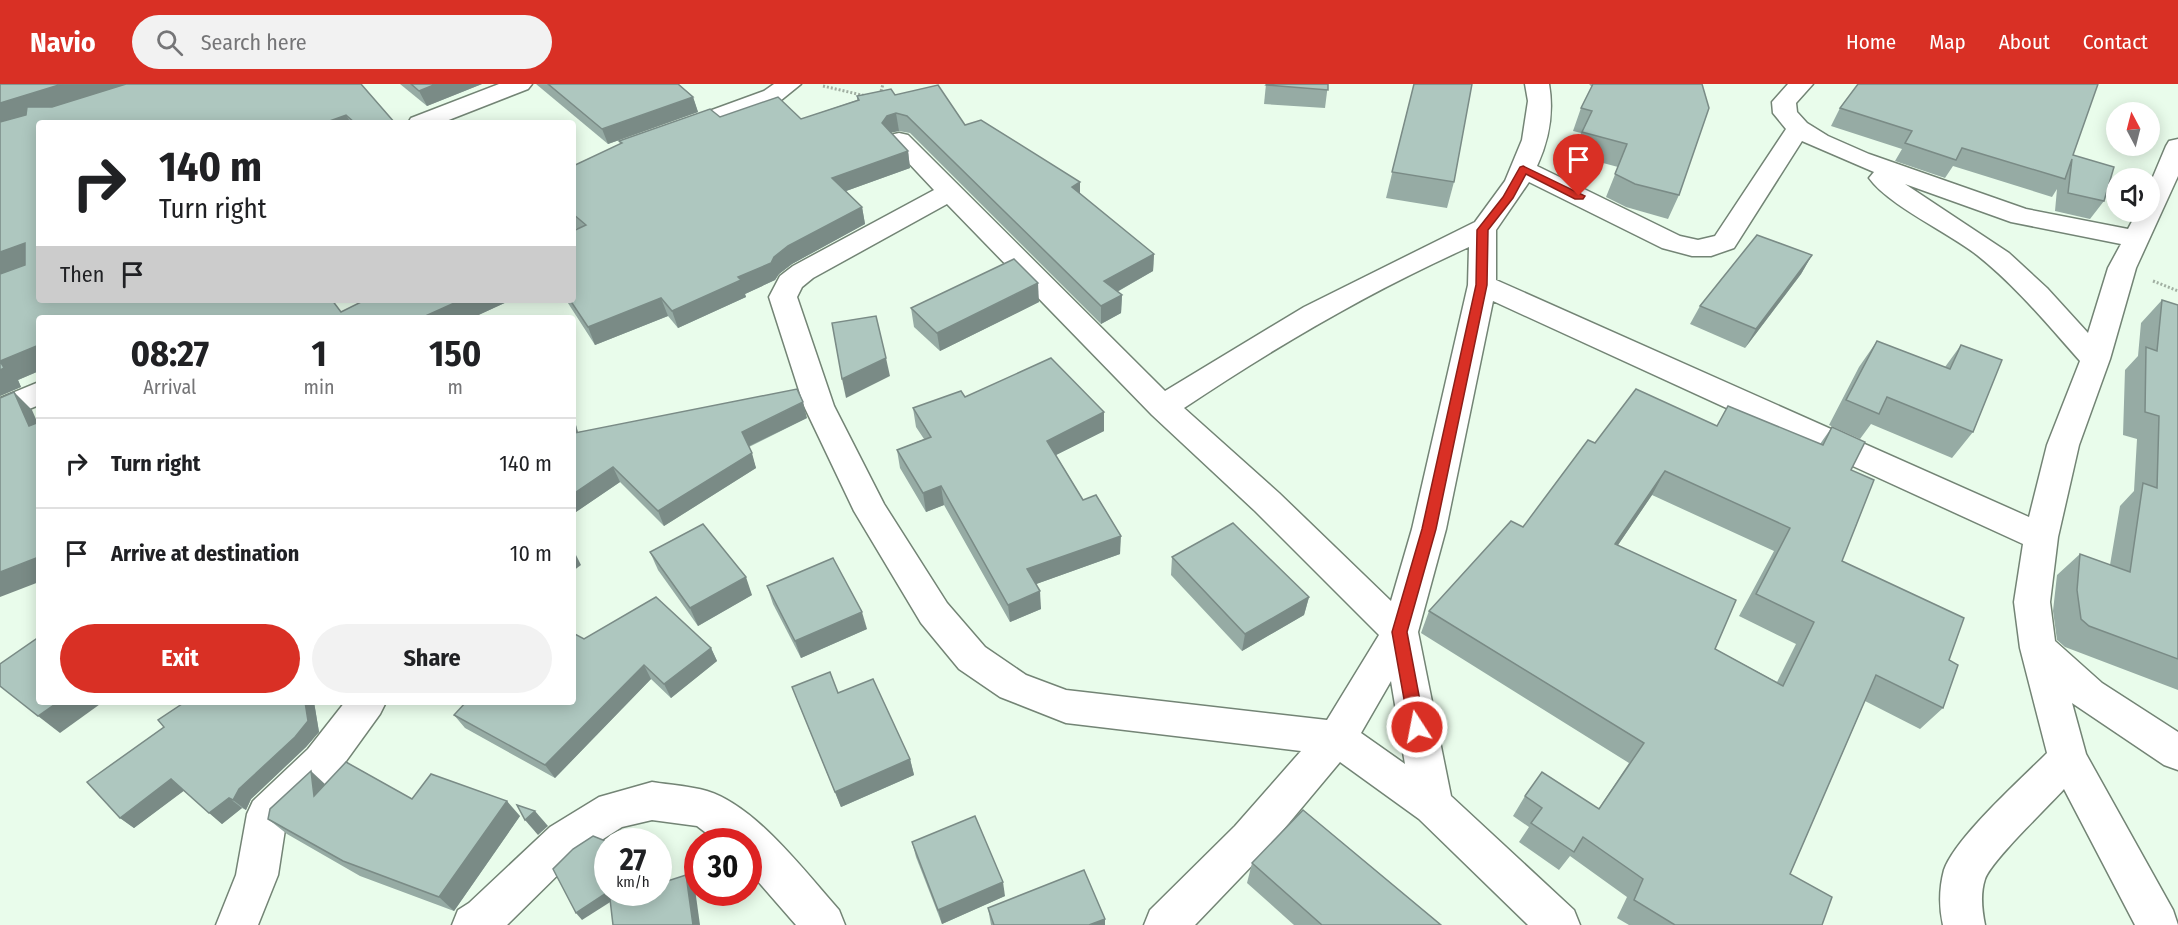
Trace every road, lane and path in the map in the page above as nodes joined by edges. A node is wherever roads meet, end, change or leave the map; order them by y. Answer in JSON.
{"nodes":[{"id":1,"x":520,"y":84,"type":"edge"},
{"id":2,"x":789,"y":84,"type":"edge"},
{"id":3,"x":814,"y":84,"type":"edge"},
{"id":4,"x":884,"y":84,"type":"edge"},
{"id":5,"x":1537,"y":84,"type":"edge"},
{"id":6,"x":1784,"y":90,"type":"edge"},
{"id":7,"x":868,"y":96,"type":"edge"},
{"id":8,"x":888,"y":98,"type":"edge"},
{"id":9,"x":428,"y":120,"type":"edge"},
{"id":10,"x":1798,"y":128,"type":"junction"},
{"id":11,"x":654,"y":139,"type":"edge"},
{"id":12,"x":899,"y":140,"type":"edge"},
{"id":13,"x":2178,"y":146,"type":"edge"},
{"id":14,"x":1860,"y":159,"type":"junction"},
{"id":15,"x":1523,"y":169,"type":"junction"},
{"id":16,"x":949,"y":192,"type":"junction"},
{"id":17,"x":1483,"y":230,"type":"junction"},
{"id":18,"x":2129,"y":254,"type":"junction"},
{"id":19,"x":1482,"y":285,"type":"junction"},
{"id":20,"x":2095,"y":358,"type":"junction"},
{"id":21,"x":36,"y":394,"type":"edge"},
{"id":22,"x":1163,"y":407,"type":"junction"},
{"id":23,"x":0,"y":410,"type":"edge"},
{"id":24,"x":2041,"y":537,"type":"junction"},
{"id":25,"x":1400,"y":632,"type":"junction"},
{"id":26,"x":2038,"y":648,"type":"junction"},
{"id":27,"x":365,"y":705,"type":"edge"},
{"id":28,"x":1337,"y":738,"type":"junction"},
{"id":29,"x":2178,"y":753,"type":"edge"},
{"id":30,"x":2068,"y":758,"type":"junction"},
{"id":31,"x":1433,"y":806,"type":"junction"},
{"id":32,"x":1547,"y":921,"type":"edge"},
{"id":33,"x":237,"y":925,"type":"edge"},
{"id":34,"x":473,"y":925,"type":"edge"},
{"id":35,"x":824,"y":925,"type":"edge"},
{"id":36,"x":1165,"y":925,"type":"edge"},
{"id":37,"x":1964,"y":925,"type":"edge"},
{"id":38,"x":2158,"y":925,"type":"edge"}],
"edges":[{"from":1,"to":9,"type":"street"},
{"from":2,"to":11,"type":"street"},
{"from":3,"to":7,"type":"path"},
{"from":4,"to":8,"type":"path"},
{"from":5,"to":15,"type":"street"},
{"from":6,"to":10,"type":"street"},
{"from":10,"to":14,"type":"street"},
{"from":10,"to":15,"type":"street"},
{"from":12,"to":16,"type":"street"},
{"from":13,"to":18,"type":"street"},
{"from":14,"to":18,"type":"street"},
{"from":14,"to":20,"type":"street"},
{"from":15,"to":17,"type":"street"},
{"from":16,"to":22,"type":"street"},
{"from":16,"to":28,"type":"street"},
{"from":17,"to":19,"type":"street"},
{"from":17,"to":22,"type":"street"},
{"from":18,"to":20,"type":"street"},
{"from":19,"to":24,"type":"street"},
{"from":19,"to":25,"type":"street"},
{"from":20,"to":24,"type":"street"},
{"from":21,"to":23,"type":"street"},
{"from":22,"to":25,"type":"street"},
{"from":24,"to":26,"type":"street"},
{"from":25,"to":28,"type":"street"},
{"from":25,"to":31,"type":"street"},
{"from":26,"to":29,"type":"street"},
{"from":26,"to":30,"type":"street"},
{"from":27,"to":33,"type":"street"},
{"from":28,"to":31,"type":"street"},
{"from":28,"to":36,"type":"street"},
{"from":30,"to":37,"type":"street"},
{"from":30,"to":38,"type":"street"},
{"from":31,"to":32,"type":"street"},
{"from":34,"to":35,"type":"street"}]}
